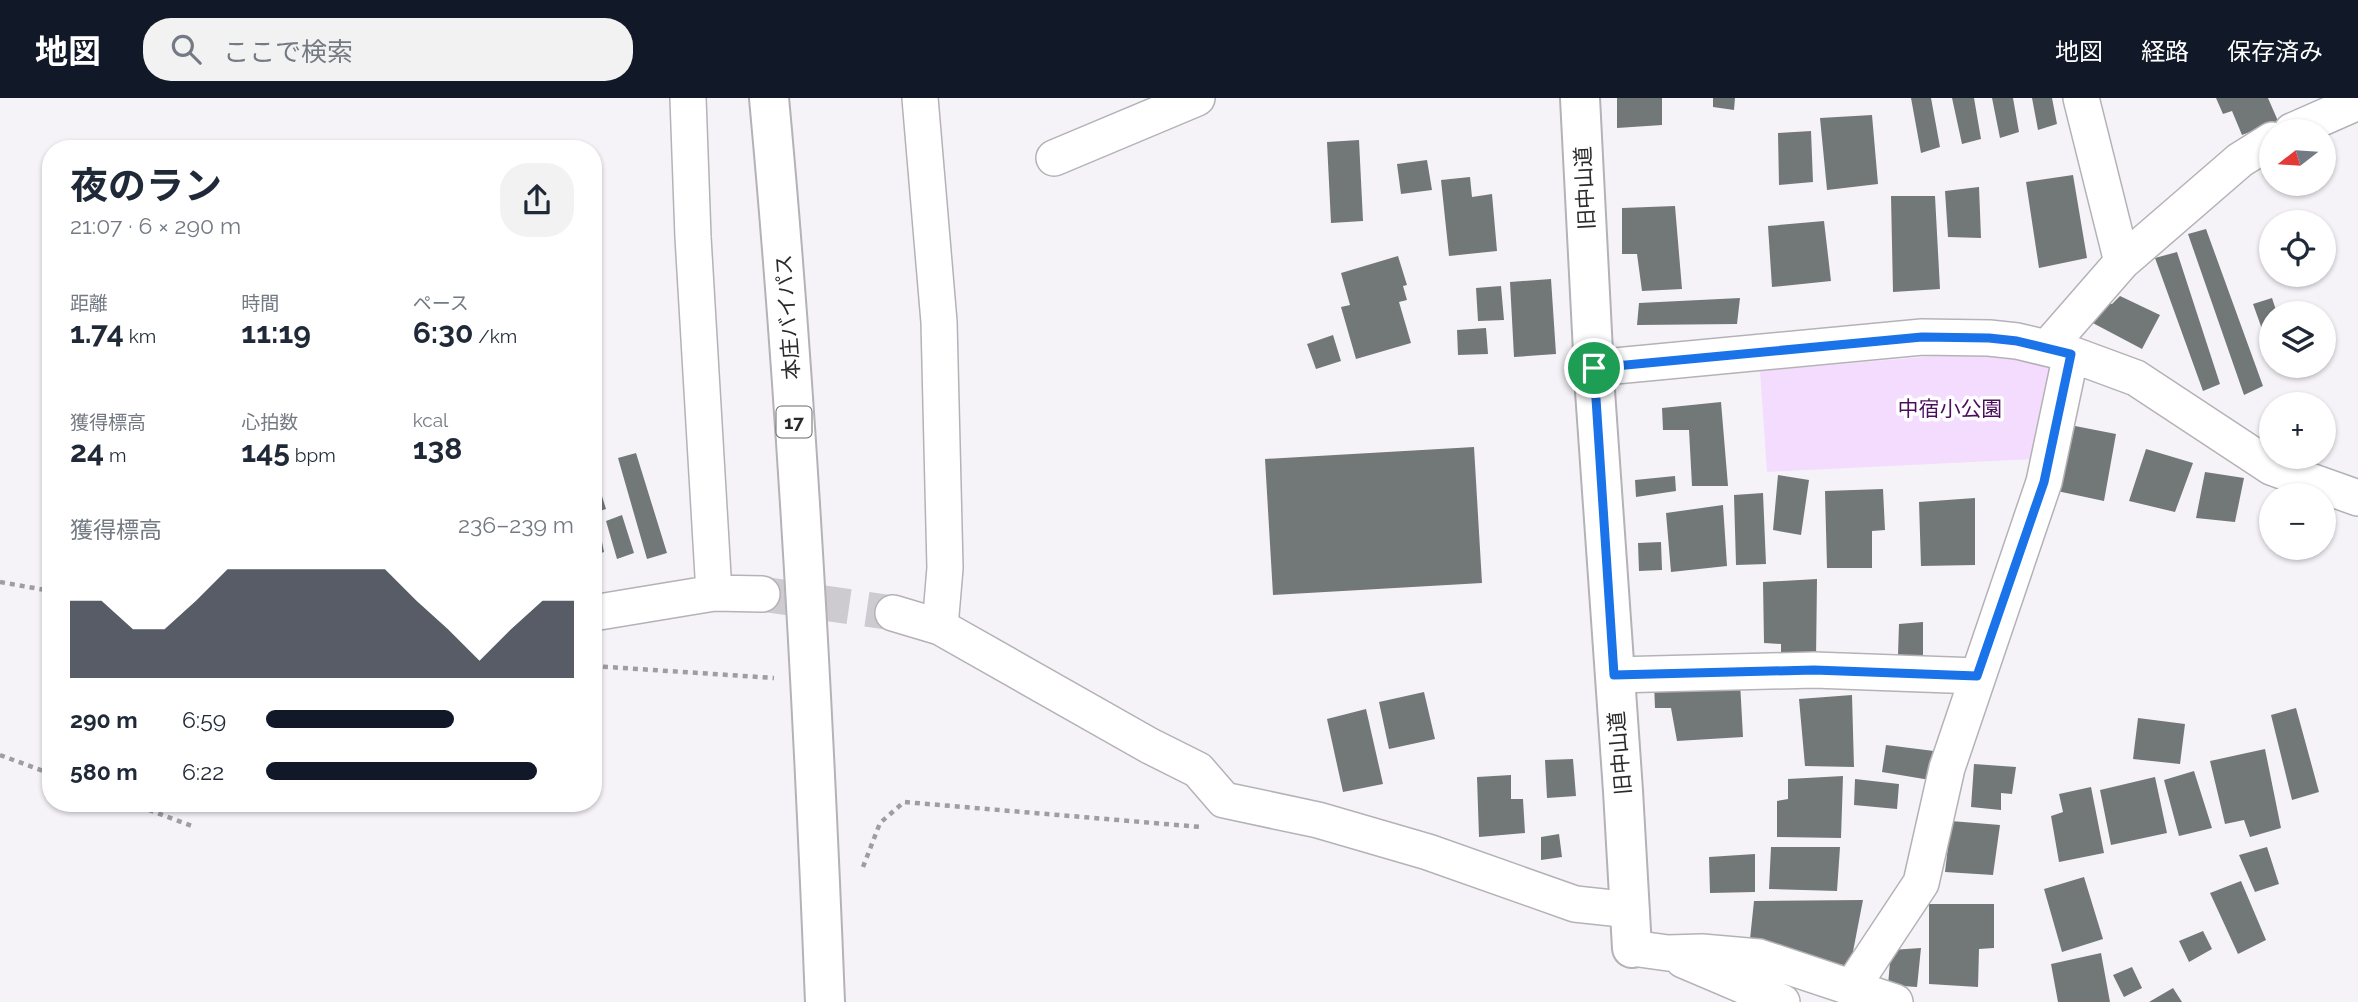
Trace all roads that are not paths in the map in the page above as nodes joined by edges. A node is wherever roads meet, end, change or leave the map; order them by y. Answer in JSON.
{"nodes":[{"id":1,"x":688,"y":98,"type":"edge"},
{"id":2,"x":769,"y":98,"type":"edge"},
{"id":3,"x":920,"y":98,"type":"edge"},
{"id":4,"x":1197,"y":98,"type":"edge"},
{"id":5,"x":1580,"y":98,"type":"edge"},
{"id":6,"x":2081,"y":98,"type":"edge"},
{"id":7,"x":2358,"y":102,"type":"edge"},
{"id":8,"x":2319,"y":119,"type":"edge"},
{"id":9,"x":2259,"y":149,"type":"edge"},
{"id":10,"x":1054,"y":158,"type":"dead end"},
{"id":11,"x":2122,"y":262,"type":"junction"},
{"id":12,"x":2059,"y":351,"type":"junction"},
{"id":13,"x":1594,"y":368,"type":"junction"},
{"id":14,"x":2358,"y":498,"type":"edge"},
{"id":15,"x":714,"y":593,"type":"junction"},
{"id":16,"x":762,"y":594,"type":"tunnel mouth"},
{"id":17,"x":602,"y":612,"type":"edge"},
{"id":18,"x":893,"y":613,"type":"tunnel mouth"},
{"id":19,"x":940,"y":627,"type":"junction"},
{"id":20,"x":1614,"y":675,"type":"junction"},
{"id":21,"x":1977,"y":676,"type":"junction"},
{"id":22,"x":1631,"y":910,"type":"junction"},
{"id":23,"x":1650,"y":951,"type":"junction"},
{"id":24,"x":1852,"y":987,"type":"junction"},
{"id":25,"x":825,"y":1002,"type":"edge"},
{"id":26,"x":1783,"y":1002,"type":"edge"},
{"id":27,"x":1895,"y":1002,"type":"edge"}],
"edges":[{"from":1,"to":15,"type":"street"},
{"from":2,"to":25,"type":"main road","name":"本庄バイパス","number":"17"},
{"from":3,"to":19,"type":"street"},
{"from":4,"to":10,"type":"street"},
{"from":5,"to":13,"type":"main road","name":"旧中山道"},
{"from":6,"to":11,"type":"street"},
{"from":7,"to":8,"type":"street"},
{"from":9,"to":11,"type":"street"},
{"from":11,"to":12,"type":"street"},
{"from":12,"to":13,"type":"street"},
{"from":12,"to":14,"type":"street"},
{"from":12,"to":21,"type":"street"},
{"from":13,"to":20,"type":"main road","name":"旧中山道"},
{"from":15,"to":16,"type":"street"},
{"from":15,"to":17,"type":"street"},
{"from":18,"to":19,"type":"street"},
{"from":19,"to":22,"type":"street"},
{"from":20,"to":21,"type":"street"},
{"from":20,"to":22,"type":"main road","name":"旧中山道"},
{"from":21,"to":24,"type":"street"},
{"from":22,"to":23,"type":"main road","name":"旧中山道"},
{"from":23,"to":24,"type":"street"},
{"from":23,"to":26,"type":"street"},
{"from":24,"to":27,"type":"street"}]}
